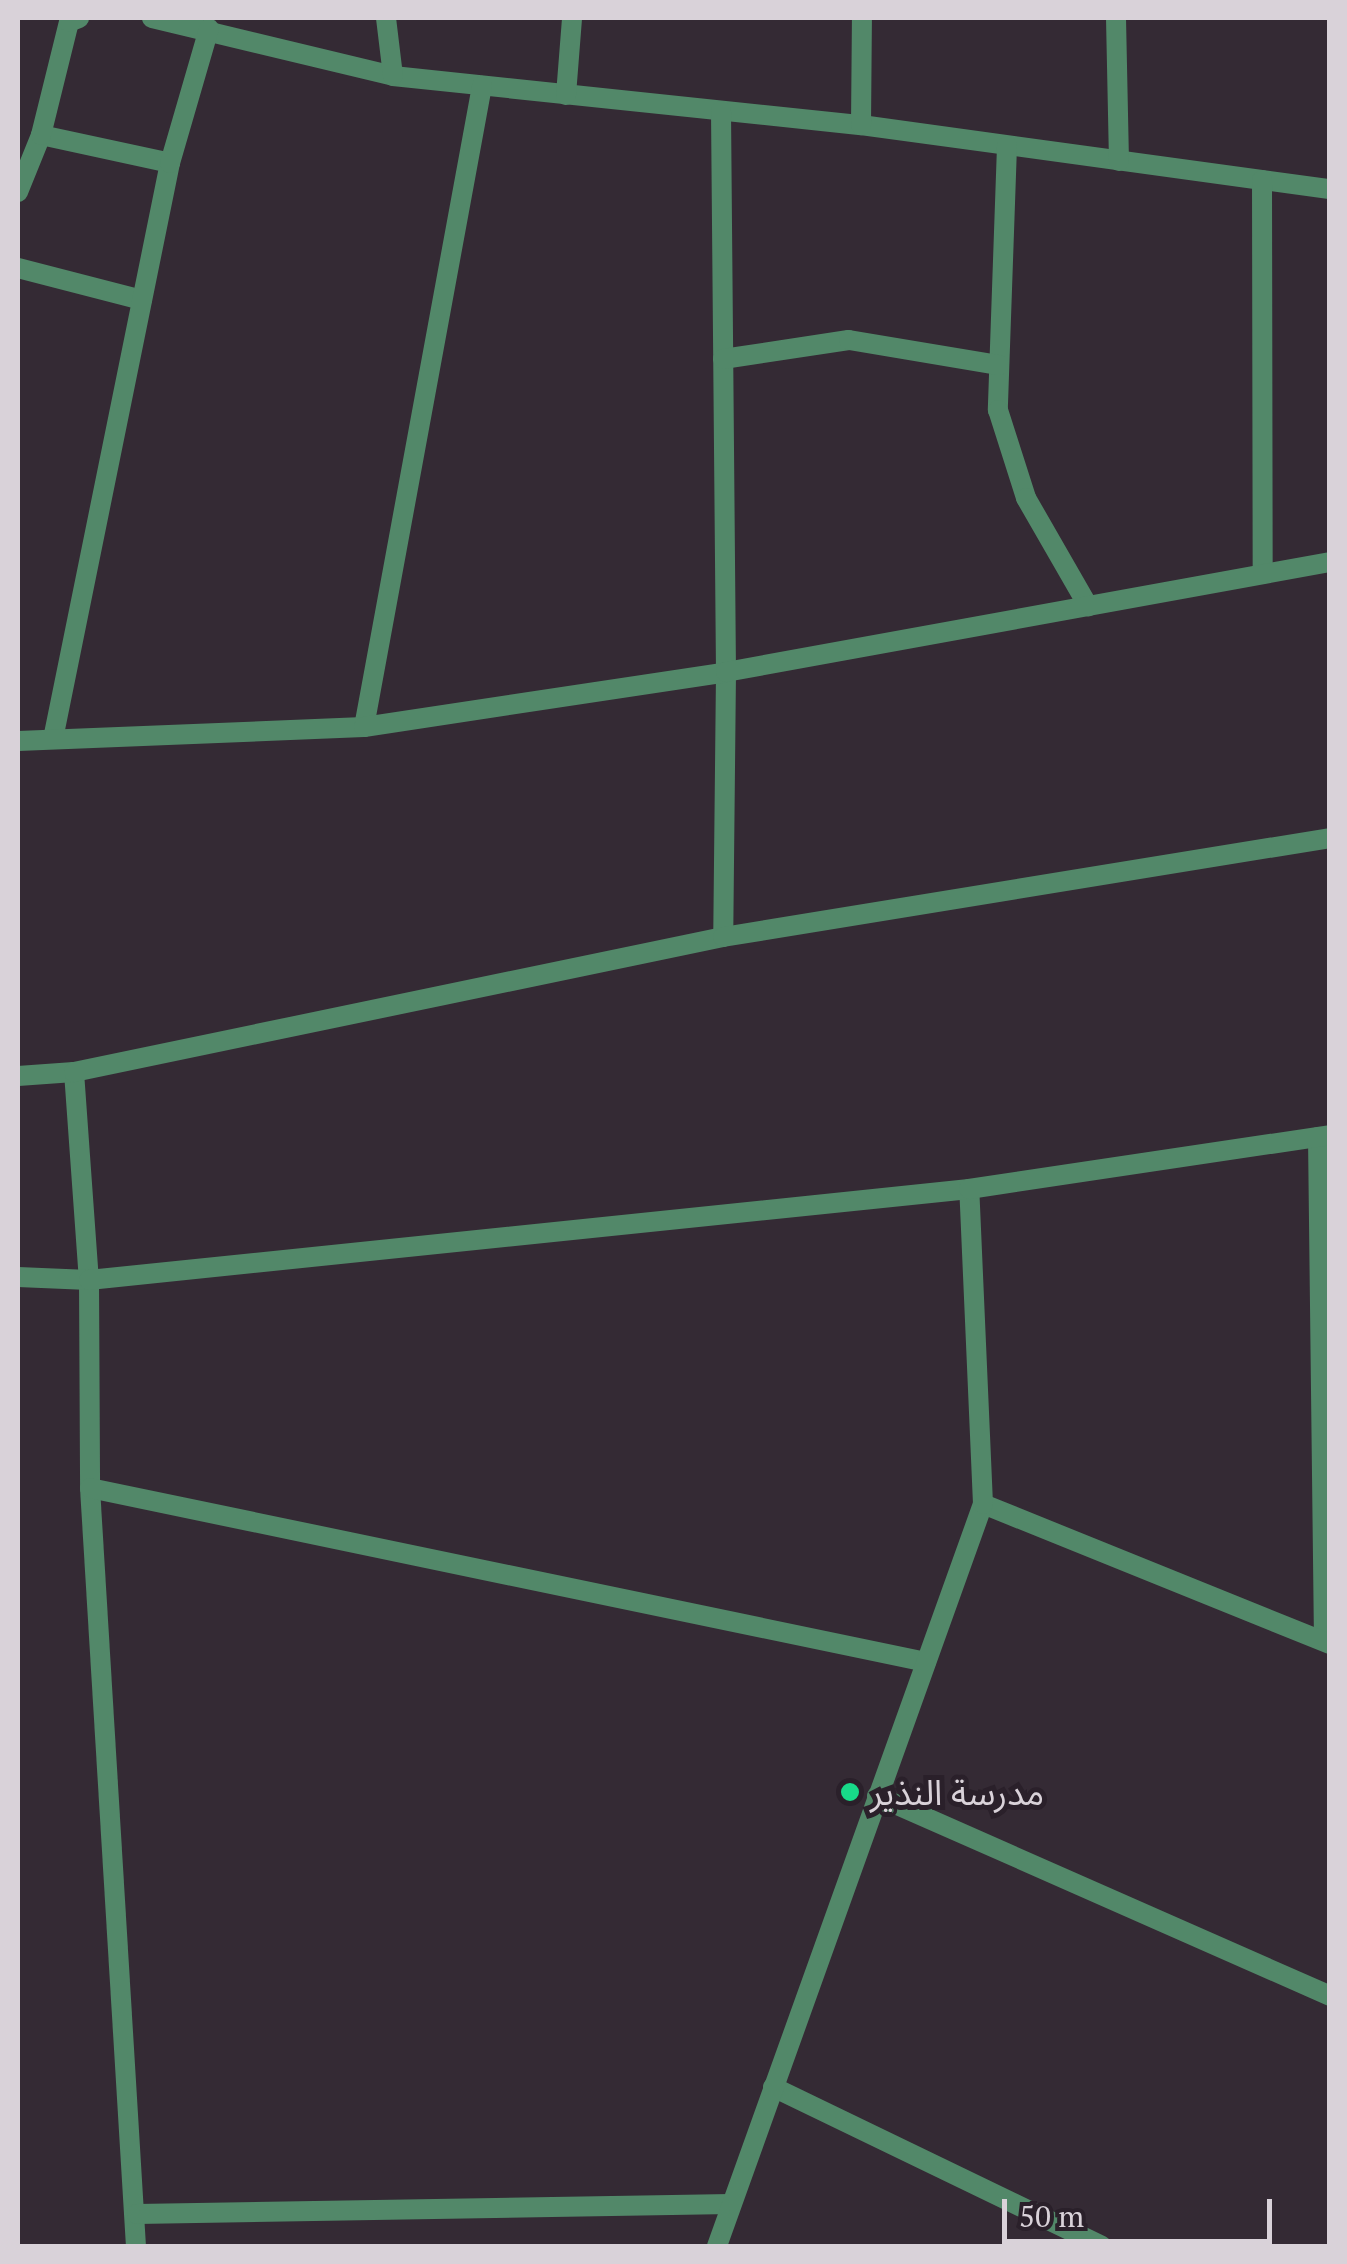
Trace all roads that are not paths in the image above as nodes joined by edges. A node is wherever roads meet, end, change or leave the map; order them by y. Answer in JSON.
{"nodes":[{"id":1,"x":79,"y":18,"type":"edge"},
{"id":2,"x":152,"y":18,"type":"edge"},
{"id":3,"x":386,"y":18,"type":"edge"},
{"id":4,"x":572,"y":18,"type":"edge"},
{"id":5,"x":862,"y":18,"type":"edge"},
{"id":6,"x":1116,"y":18,"type":"edge"},
{"id":7,"x":209,"y":29,"type":"junction"},
{"id":8,"x":393,"y":76,"type":"junction"},
{"id":9,"x":482,"y":86,"type":"junction"},
{"id":10,"x":566,"y":96,"type":"junction"},
{"id":11,"x":721,"y":111,"type":"junction"},
{"id":12,"x":861,"y":125,"type":"junction"},
{"id":13,"x":42,"y":134,"type":"junction"},
{"id":14,"x":1006,"y":146,"type":"junction"},
{"id":15,"x":1118,"y":162,"type":"junction"},
{"id":16,"x":170,"y":163,"type":"junction"},
{"id":17,"x":1262,"y":180,"type":"junction"},
{"id":18,"x":1330,"y":189,"type":"edge"},
{"id":19,"x":18,"y":192,"type":"edge"},
{"id":20,"x":18,"y":268,"type":"edge"},
{"id":21,"x":142,"y":300,"type":"junction"},
{"id":22,"x":724,"y":359,"type":"junction"},
{"id":23,"x":999,"y":365,"type":"junction"},
{"id":24,"x":1330,"y":562,"type":"edge"},
{"id":25,"x":1263,"y":574,"type":"junction"},
{"id":26,"x":1088,"y":606,"type":"junction"},
{"id":27,"x":726,"y":672,"type":"junction"},
{"id":28,"x":364,"y":727,"type":"junction"},
{"id":29,"x":53,"y":739,"type":"junction"},
{"id":30,"x":18,"y":740,"type":"edge"},
{"id":31,"x":1330,"y":838,"type":"edge"},
{"id":32,"x":724,"y":937,"type":"junction"},
{"id":33,"x":74,"y":1072,"type":"junction"},
{"id":34,"x":18,"y":1076,"type":"edge"},
{"id":35,"x":1324,"y":1136,"type":"edge"},
{"id":36,"x":969,"y":1189,"type":"junction"},
{"id":37,"x":18,"y":1277,"type":"edge"},
{"id":38,"x":89,"y":1280,"type":"junction"},
{"id":39,"x":1325,"y":1379,"type":"edge"},
{"id":40,"x":90,"y":1488,"type":"junction"},
{"id":41,"x":983,"y":1504,"type":"junction"},
{"id":42,"x":1327,"y":1642,"type":"edge"},
{"id":43,"x":926,"y":1662,"type":"junction"},
{"id":44,"x":877,"y":1796,"type":"junction"},
{"id":45,"x":1330,"y":1996,"type":"edge"},
{"id":46,"x":772,"y":2087,"type":"junction"},
{"id":47,"x":730,"y":2204,"type":"junction"},
{"id":48,"x":137,"y":2214,"type":"junction"},
{"id":49,"x":136,"y":2246,"type":"edge"},
{"id":50,"x":716,"y":2246,"type":"edge"},
{"id":51,"x":1102,"y":2246,"type":"edge"}],
"edges":[{"from":1,"to":13,"type":"street"},
{"from":2,"to":7,"type":"street"},
{"from":3,"to":8,"type":"street"},
{"from":4,"to":10,"type":"street"},
{"from":5,"to":12,"type":"street"},
{"from":6,"to":15,"type":"street"},
{"from":7,"to":8,"type":"street"},
{"from":7,"to":16,"type":"street"},
{"from":8,"to":9,"type":"street"},
{"from":9,"to":10,"type":"street"},
{"from":9,"to":28,"type":"street"},
{"from":10,"to":11,"type":"street"},
{"from":11,"to":12,"type":"street"},
{"from":11,"to":22,"type":"street"},
{"from":12,"to":14,"type":"street"},
{"from":13,"to":16,"type":"street"},
{"from":13,"to":19,"type":"street"},
{"from":14,"to":15,"type":"street"},
{"from":14,"to":23,"type":"street"},
{"from":15,"to":17,"type":"street"},
{"from":16,"to":21,"type":"street"},
{"from":17,"to":18,"type":"street"},
{"from":17,"to":25,"type":"street"},
{"from":20,"to":21,"type":"street"},
{"from":21,"to":29,"type":"street"},
{"from":22,"to":23,"type":"street"},
{"from":22,"to":27,"type":"street"},
{"from":23,"to":26,"type":"street"},
{"from":24,"to":25,"type":"street"},
{"from":25,"to":26,"type":"street"},
{"from":26,"to":27,"type":"street"},
{"from":27,"to":28,"type":"street"},
{"from":27,"to":32,"type":"street"},
{"from":28,"to":29,"type":"street"},
{"from":29,"to":30,"type":"street"},
{"from":31,"to":32,"type":"street"},
{"from":32,"to":33,"type":"street"},
{"from":33,"to":34,"type":"street"},
{"from":33,"to":38,"type":"street"},
{"from":35,"to":36,"type":"street"},
{"from":35,"to":39,"type":"street"},
{"from":36,"to":38,"type":"street"},
{"from":36,"to":41,"type":"street"},
{"from":37,"to":38,"type":"street"},
{"from":38,"to":40,"type":"street"},
{"from":39,"to":42,"type":"street"},
{"from":40,"to":43,"type":"street"},
{"from":40,"to":48,"type":"street"},
{"from":41,"to":42,"type":"street"},
{"from":41,"to":43,"type":"street"},
{"from":43,"to":44,"type":"street"},
{"from":44,"to":45,"type":"street"},
{"from":44,"to":46,"type":"street"},
{"from":46,"to":47,"type":"street"},
{"from":46,"to":51,"type":"street"},
{"from":47,"to":48,"type":"street"},
{"from":47,"to":50,"type":"street"},
{"from":48,"to":49,"type":"street"}]}
